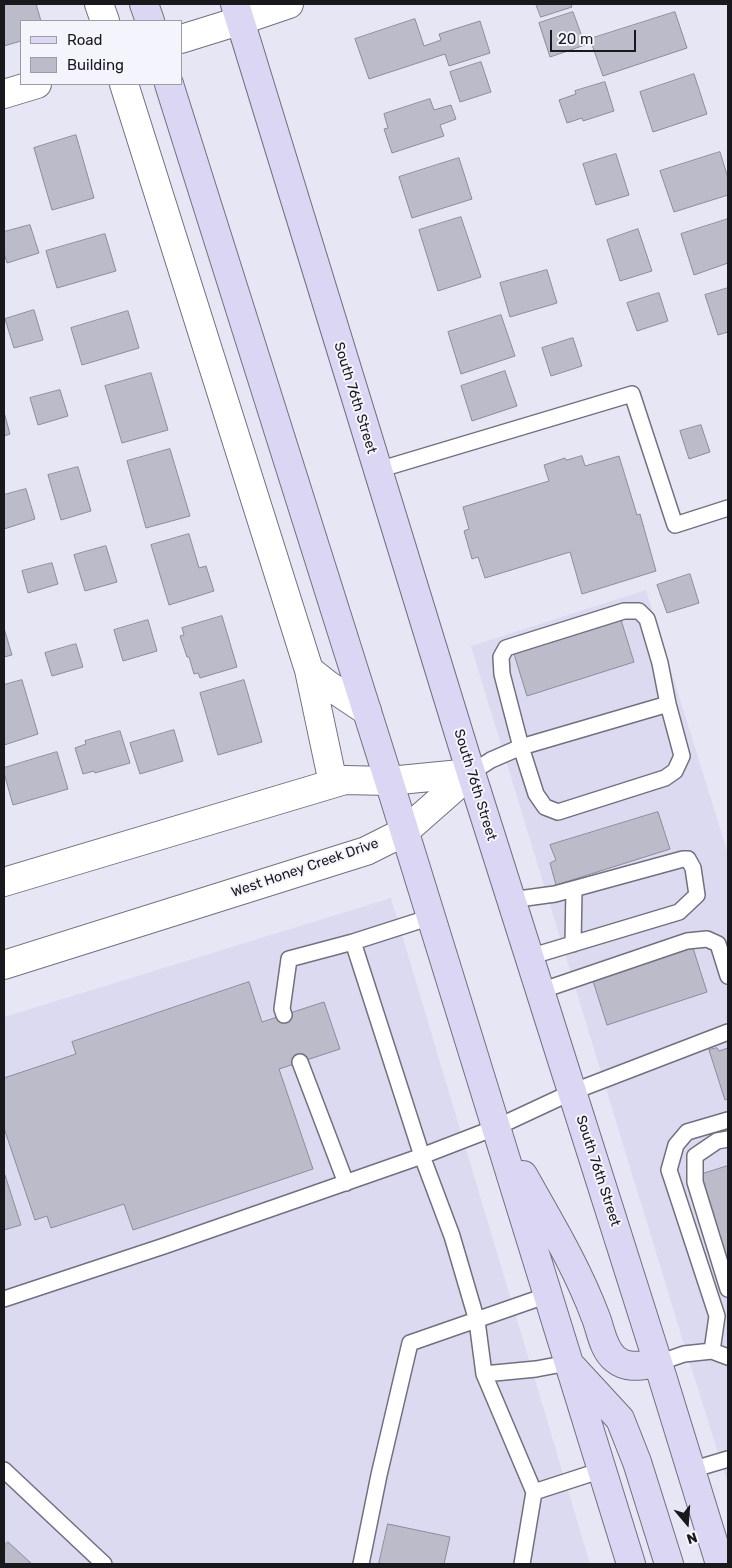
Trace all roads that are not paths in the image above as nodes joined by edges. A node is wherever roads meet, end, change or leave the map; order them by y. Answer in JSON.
{"nodes":[{"id":1,"x":99,"y":4,"type":"edge"},
{"id":2,"x":144,"y":4,"type":"edge"},
{"id":3,"x":283,"y":5,"type":"edge"},
{"id":4,"x":237,"y":13,"type":"edge"},
{"id":5,"x":105,"y":20,"type":"edge"},
{"id":6,"x":150,"y":20,"type":"edge"},
{"id":7,"x":182,"y":39,"type":"edge"},
{"id":8,"x":34,"y":85,"type":"edge"},
{"id":9,"x":124,"y":85,"type":"edge"},
{"id":10,"x":169,"y":85,"type":"edge"},
{"id":11,"x":4,"y":94,"type":"edge"},
{"id":12,"x":378,"y":470,"type":"junction"},
{"id":13,"x":728,"y":508,"type":"edge"},
{"id":14,"x":309,"y":670,"type":"junction"},
{"id":15,"x":668,"y":704,"type":"junction"},
{"id":16,"x":367,"y":711,"type":"junction"},
{"id":17,"x":521,"y":747,"type":"junction"},
{"id":18,"x":471,"y":773,"type":"junction"},
{"id":19,"x":389,"y":781,"type":"junction"},
{"id":20,"x":332,"y":783,"type":"junction"},
{"id":21,"x":404,"y":832,"type":"junction"},
{"id":22,"x":4,"y":882,"type":"edge"},
{"id":23,"x":574,"y":889,"type":"junction"},
{"id":24,"x":511,"y":900,"type":"junction"},
{"id":25,"x":431,"y":917,"type":"junction"},
{"id":26,"x":353,"y":942,"type":"junction"},
{"id":27,"x":573,"y":944,"type":"junction"},
{"id":28,"x":530,"y":957,"type":"junction"},
{"id":29,"x":4,"y":965,"type":"edge"},
{"id":30,"x":728,"y":976,"type":"edge"},
{"id":31,"x":540,"y":991,"type":"junction"},
{"id":32,"x":284,"y":1015,"type":"dead end"},
{"id":33,"x":728,"y":1032,"type":"edge"},
{"id":34,"x":300,"y":1062,"type":"dead end"},
{"id":35,"x":572,"y":1092,"type":"junction"},
{"id":36,"x":728,"y":1120,"type":"edge"},
{"id":37,"x":497,"y":1127,"type":"junction"},
{"id":38,"x":728,"y":1139,"type":"edge"},
{"id":39,"x":422,"y":1156,"type":"junction"},
{"id":40,"x":346,"y":1183,"type":"junction"},
{"id":41,"x":728,"y":1289,"type":"edge"},
{"id":42,"x":548,"y":1295,"type":"junction"},
{"id":43,"x":4,"y":1300,"type":"edge"},
{"id":44,"x":477,"y":1321,"type":"junction"},
{"id":45,"x":712,"y":1351,"type":"junction"},
{"id":46,"x":728,"y":1357,"type":"edge"},
{"id":47,"x":568,"y":1363,"type":"junction"},
{"id":48,"x":658,"y":1363,"type":"junction"},
{"id":49,"x":484,"y":1374,"type":"junction"},
{"id":50,"x":728,"y":1458,"type":"edge"},
{"id":51,"x":4,"y":1470,"type":"edge"},
{"id":52,"x":602,"y":1470,"type":"junction"},
{"id":53,"x":691,"y":1470,"type":"junction"},
{"id":54,"x":534,"y":1492,"type":"junction"},
{"id":55,"x":104,"y":1564,"type":"edge"},
{"id":56,"x":361,"y":1564,"type":"edge"},
{"id":57,"x":522,"y":1564,"type":"edge"},
{"id":58,"x":631,"y":1564,"type":"edge"},
{"id":59,"x":669,"y":1564,"type":"edge"},
{"id":60,"x":720,"y":1564,"type":"edge"}],
"edges":[{"from":1,"to":5,"type":"street"},
{"from":2,"to":6,"type":"main road"},
{"from":3,"to":4,"type":"street"},
{"from":4,"to":7,"type":"street"},
{"from":4,"to":12,"type":"main road","name":"South 76th Street"},
{"from":8,"to":11,"type":"street"},
{"from":9,"to":14,"type":"street"},
{"from":10,"to":16,"type":"main road"},
{"from":12,"to":13,"type":"lane"},
{"from":12,"to":18,"type":"main road","name":"South 76th Street"},
{"from":14,"to":16,"type":"street"},
{"from":14,"to":20,"type":"street"},
{"from":15,"to":17,"type":"lane"},
{"from":15,"to":17,"type":"lane"},
{"from":15,"to":17,"type":"lane"},
{"from":16,"to":19,"type":"main road"},
{"from":17,"to":18,"type":"lane"},
{"from":18,"to":19,"type":"street"},
{"from":18,"to":21,"type":"street","name":"West Honey Creek Drive"},
{"from":18,"to":24,"type":"main road","name":"South 76th Street"},
{"from":19,"to":20,"type":"street"},
{"from":19,"to":21,"type":"main road"},
{"from":20,"to":22,"type":"street"},
{"from":21,"to":25,"type":"main road"},
{"from":21,"to":29,"type":"street","name":"West Honey Creek Drive"},
{"from":23,"to":24,"type":"lane"},
{"from":23,"to":27,"type":"lane"},
{"from":23,"to":27,"type":"lane"},
{"from":24,"to":28,"type":"main road","name":"South 76th Street"},
{"from":25,"to":26,"type":"lane"},
{"from":25,"to":37,"type":"main road"},
{"from":26,"to":32,"type":"lane"},
{"from":26,"to":39,"type":"lane"},
{"from":27,"to":28,"type":"lane"},
{"from":28,"to":31,"type":"main road","name":"South 76th Street"},
{"from":30,"to":31,"type":"lane"},
{"from":31,"to":35,"type":"main road","name":"South 76th Street"},
{"from":33,"to":35,"type":"lane"},
{"from":34,"to":40,"type":"lane"},
{"from":35,"to":37,"type":"lane"},
{"from":35,"to":48,"type":"main road","name":"South 76th Street"},
{"from":36,"to":45,"type":"lane"},
{"from":37,"to":39,"type":"lane"},
{"from":37,"to":42,"type":"main road"},
{"from":37,"to":48,"type":"main road"},
{"from":38,"to":41,"type":"lane"},
{"from":39,"to":40,"type":"lane"},
{"from":39,"to":44,"type":"lane"},
{"from":40,"to":43,"type":"lane"},
{"from":42,"to":44,"type":"lane"},
{"from":42,"to":47,"type":"main road"},
{"from":44,"to":49,"type":"lane"},
{"from":44,"to":56,"type":"lane"},
{"from":45,"to":46,"type":"lane"},
{"from":45,"to":48,"type":"lane"},
{"from":47,"to":49,"type":"lane"},
{"from":47,"to":52,"type":"main road"},
{"from":47,"to":59,"type":"main road"},
{"from":48,"to":53,"type":"main road","name":"South 76th Street"},
{"from":49,"to":54,"type":"lane"},
{"from":50,"to":53,"type":"lane"},
{"from":51,"to":55,"type":"lane"},
{"from":52,"to":54,"type":"lane"},
{"from":52,"to":58,"type":"main road"},
{"from":53,"to":60,"type":"main road","name":"South 76th Street"},
{"from":54,"to":57,"type":"lane"}]}
